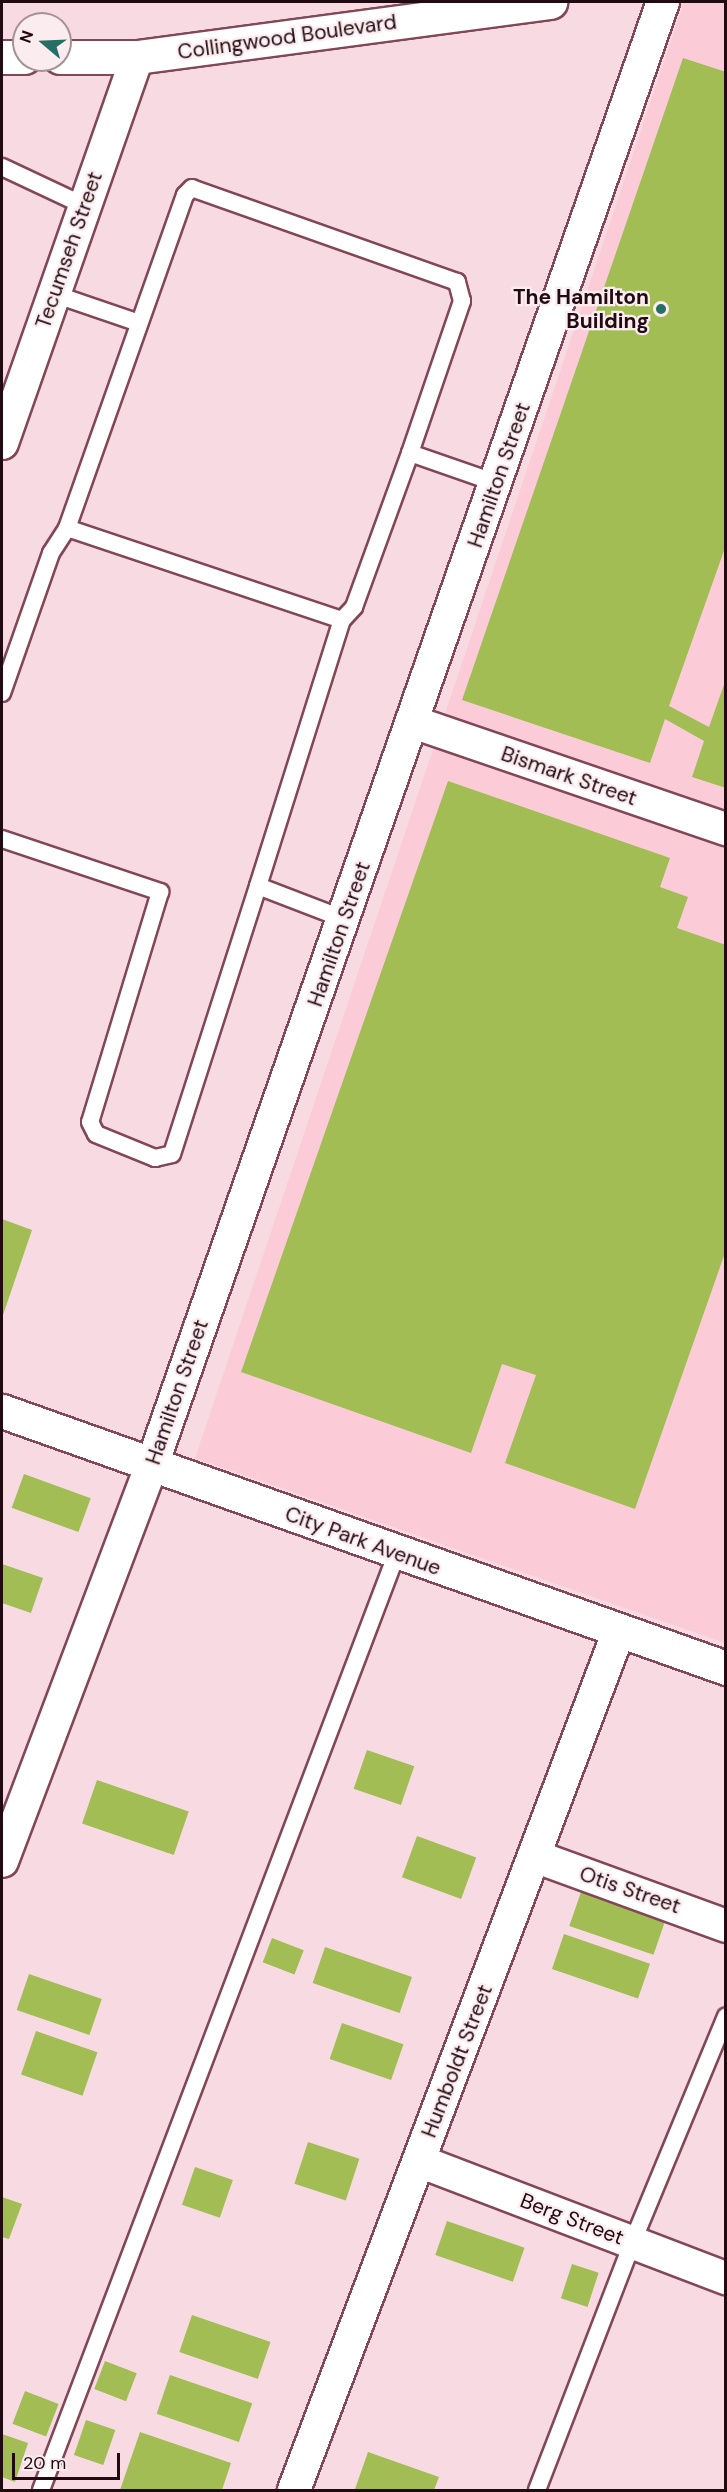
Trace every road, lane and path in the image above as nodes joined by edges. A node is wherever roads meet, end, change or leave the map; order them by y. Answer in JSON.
{"nodes":[{"id":1,"x":550,"y":2,"type":"edge"},
{"id":2,"x":663,"y":2,"type":"edge"},
{"id":3,"x":72,"y":57,"type":"edge"},
{"id":4,"x":137,"y":57,"type":"junction"},
{"id":5,"x":2,"y":167,"type":"edge"},
{"id":6,"x":86,"y":206,"type":"junction"},
{"id":7,"x":54,"y":294,"type":"junction"},
{"id":8,"x":139,"y":323,"type":"junction"},
{"id":9,"x":2,"y":443,"type":"edge"},
{"id":10,"x":410,"y":453,"type":"junction"},
{"id":11,"x":496,"y":483,"type":"junction"},
{"id":12,"x":67,"y":528,"type":"junction"},
{"id":13,"x":342,"y":620,"type":"junction"},
{"id":14,"x":2,"y":693,"type":"edge"},
{"id":15,"x":413,"y":722,"type":"junction"},
{"id":16,"x":726,"y":829,"type":"edge"},
{"id":17,"x":2,"y":839,"type":"edge"},
{"id":18,"x":258,"y":886,"type":"junction"},
{"id":19,"x":344,"y":919,"type":"junction"},
{"id":20,"x":2,"y":1411,"type":"edge"},
{"id":21,"x":152,"y":1465,"type":"junction"},
{"id":22,"x":397,"y":1553,"type":"junction"},
{"id":23,"x":619,"y":1631,"type":"junction"},
{"id":24,"x":726,"y":1668,"type":"edge"},
{"id":25,"x":534,"y":1856,"type":"junction"},
{"id":26,"x":2,"y":1862,"type":"edge"},
{"id":27,"x":726,"y":1926,"type":"edge"},
{"id":28,"x":726,"y":2017,"type":"edge"},
{"id":29,"x":419,"y":2161,"type":"junction"},
{"id":30,"x":633,"y":2241,"type":"junction"},
{"id":31,"x":726,"y":2278,"type":"edge"},
{"id":32,"x":41,"y":2490,"type":"edge"},
{"id":33,"x":294,"y":2490,"type":"edge"},
{"id":34,"x":537,"y":2490,"type":"edge"}],
"edges":[{"from":1,"to":4,"type":"street","name":"Collingwood Boulevard"},
{"from":2,"to":11,"type":"street","name":"Hamilton Street"},
{"from":3,"to":4,"type":"street","name":"Collingwood Boulevard"},
{"from":4,"to":6,"type":"street","name":"Tecumseh Street"},
{"from":5,"to":6,"type":"lane"},
{"from":6,"to":7,"type":"street","name":"Tecumseh Street"},
{"from":7,"to":8,"type":"lane"},
{"from":7,"to":9,"type":"street","name":"Tecumseh Street"},
{"from":8,"to":10,"type":"lane"},
{"from":8,"to":12,"type":"lane"},
{"from":10,"to":11,"type":"lane"},
{"from":10,"to":13,"type":"lane"},
{"from":11,"to":15,"type":"street","name":"Hamilton Street"},
{"from":12,"to":13,"type":"lane"},
{"from":12,"to":14,"type":"lane"},
{"from":13,"to":18,"type":"lane"},
{"from":15,"to":16,"type":"street","name":"Bismark Street"},
{"from":15,"to":19,"type":"street","name":"Hamilton Street"},
{"from":17,"to":18,"type":"lane"},
{"from":18,"to":19,"type":"lane"},
{"from":19,"to":21,"type":"street","name":"Hamilton Street"},
{"from":20,"to":21,"type":"street","name":"City Park Avenue"},
{"from":21,"to":22,"type":"street","name":"City Park Avenue"},
{"from":21,"to":26,"type":"street","name":"Hamilton Street"},
{"from":22,"to":23,"type":"street","name":"City Park Avenue"},
{"from":22,"to":32,"type":"lane"},
{"from":23,"to":24,"type":"street","name":"City Park Avenue"},
{"from":23,"to":25,"type":"street","name":"Humboldt Street"},
{"from":25,"to":27,"type":"street","name":"Otis Street"},
{"from":25,"to":29,"type":"street","name":"Humboldt Street"},
{"from":28,"to":30,"type":"lane"},
{"from":29,"to":30,"type":"street","name":"Berg Street"},
{"from":29,"to":33,"type":"street","name":"Humboldt Street"},
{"from":30,"to":31,"type":"street","name":"Berg Street"},
{"from":30,"to":34,"type":"lane"}]}
